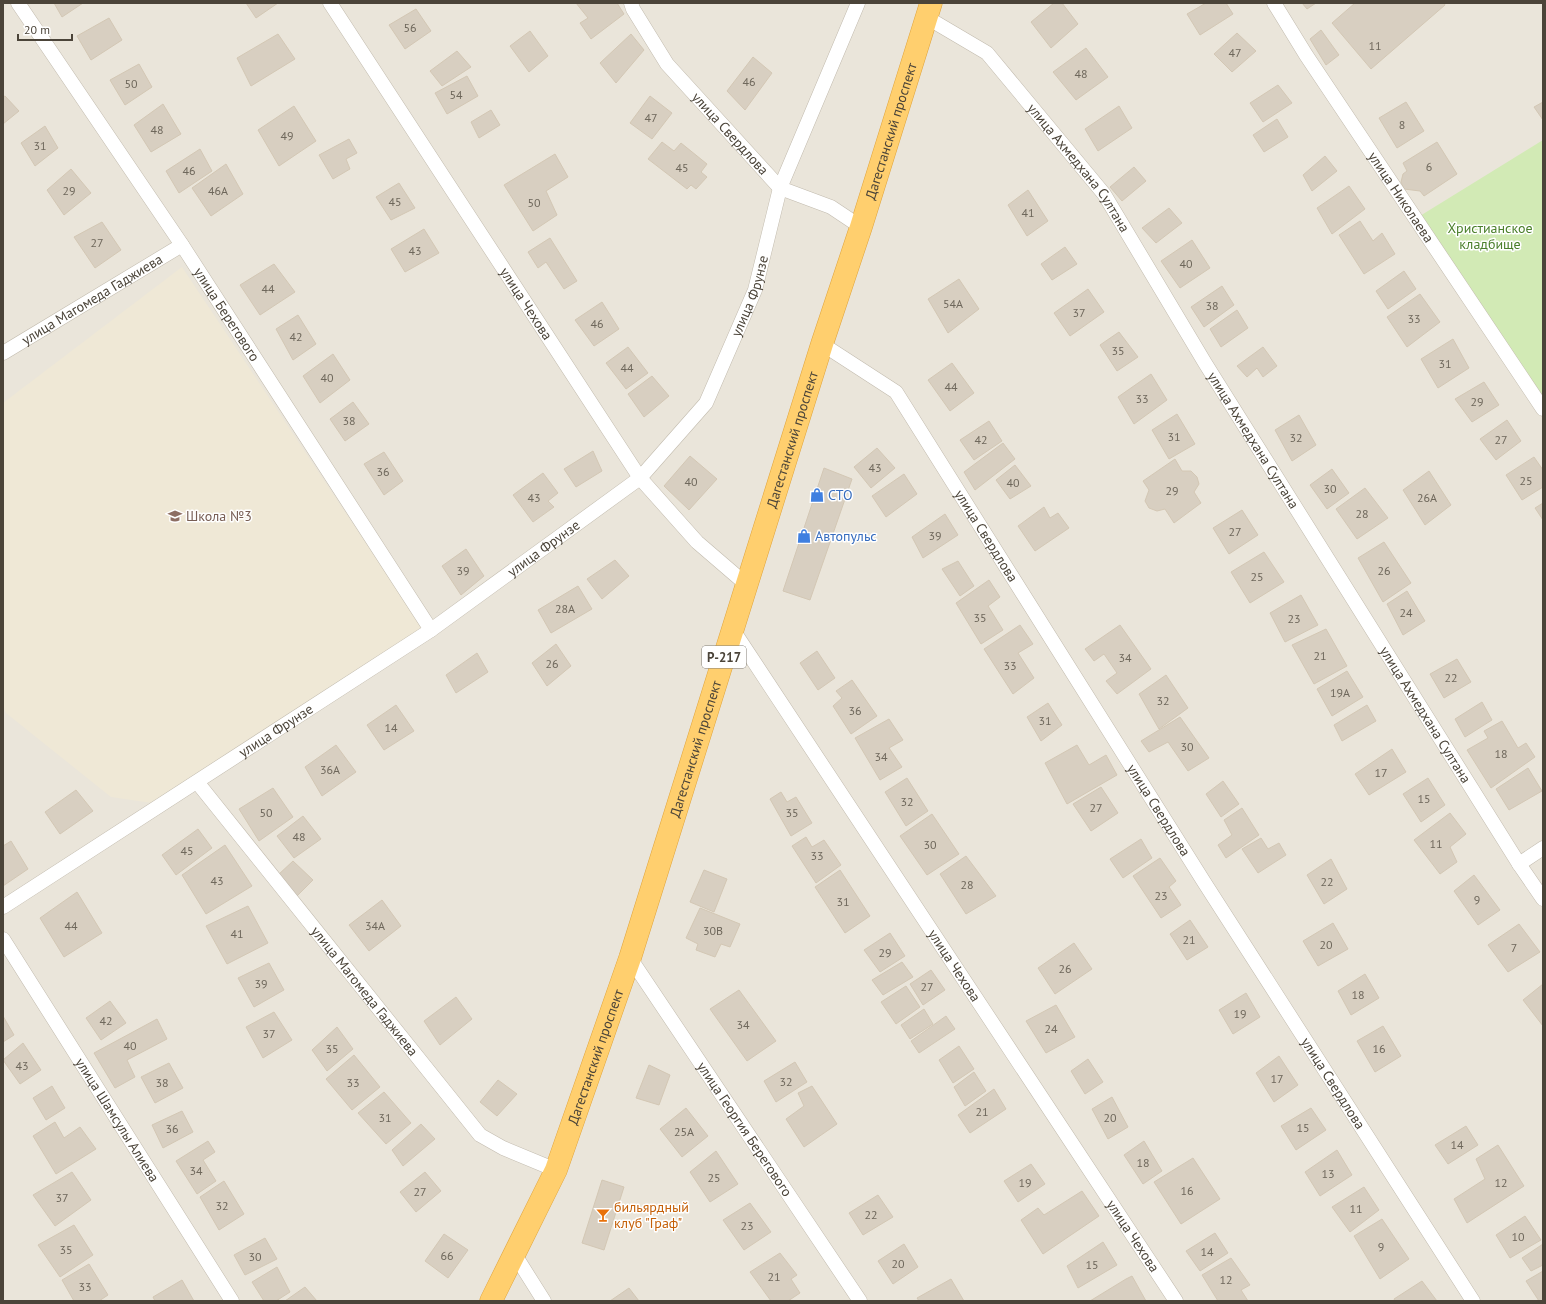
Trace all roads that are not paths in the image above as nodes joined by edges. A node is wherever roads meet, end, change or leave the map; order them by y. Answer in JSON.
{"nodes":[{"id":1,"x":18,"y":3,"type":"edge"},
{"id":2,"x":330,"y":3,"type":"edge"},
{"id":3,"x":631,"y":3,"type":"edge"},
{"id":4,"x":858,"y":3,"type":"edge"},
{"id":5,"x":1274,"y":3,"type":"edge"},
{"id":6,"x":928,"y":10,"type":"edge"},
{"id":7,"x":780,"y":188,"type":"junction"},
{"id":8,"x":861,"y":227,"type":"junction"},
{"id":9,"x":182,"y":245,"type":"junction"},
{"id":10,"x":822,"y":344,"type":"junction"},
{"id":11,"x":3,"y":353,"type":"edge"},
{"id":12,"x":1543,"y":410,"type":"edge"},
{"id":13,"x":640,"y":478,"type":"junction"},
{"id":14,"x":747,"y":585,"type":"junction"},
{"id":15,"x":431,"y":630,"type":"junction"},
{"id":16,"x":733,"y":630,"type":"junction"},
{"id":17,"x":197,"y":782,"type":"junction"},
{"id":18,"x":1543,"y":848,"type":"edge"},
{"id":19,"x":1519,"y":864,"type":"junction"},
{"id":20,"x":1543,"y":899,"type":"edge"},
{"id":21,"x":3,"y":907,"type":"edge"},
{"id":22,"x":3,"y":939,"type":"edge"},
{"id":23,"x":630,"y":958,"type":"junction"},
{"id":24,"x":556,"y":1170,"type":"junction"},
{"id":25,"x":515,"y":1255,"type":"junction"},
{"id":26,"x":232,"y":1301,"type":"edge"},
{"id":27,"x":491,"y":1301,"type":"edge"},
{"id":28,"x":544,"y":1301,"type":"edge"},
{"id":29,"x":860,"y":1301,"type":"edge"},
{"id":30,"x":1176,"y":1301,"type":"edge"},
{"id":31,"x":1473,"y":1301,"type":"edge"}],
"edges":[{"from":1,"to":9,"type":"street","name":"улица Берегового"},
{"from":2,"to":13,"type":"street","name":"улица Чехова"},
{"from":3,"to":7,"type":"street","name":"улица Свердлова"},
{"from":4,"to":7,"type":"street","name":"улица Фрунзе"},
{"from":5,"to":12,"type":"street","name":"улица Николаева"},
{"from":6,"to":8,"type":"highway","name":"Дагестанский проспект","number":"Р-217"},
{"from":6,"to":19,"type":"street","name":"улица Ахмедхана Султана"},
{"from":7,"to":8,"type":"street","name":"улица Свердлова"},
{"from":7,"to":13,"type":"street","name":"улица Фрунзе"},
{"from":8,"to":10,"type":"highway","name":"Дагестанский проспект","number":"Р-217"},
{"from":9,"to":11,"type":"street","name":"улица Магомеда Гаджиева"},
{"from":9,"to":15,"type":"street","name":"улица Берегового"},
{"from":10,"to":14,"type":"highway","name":"Дагестанский проспект","number":"Р-217"},
{"from":10,"to":31,"type":"street","name":"улица Свердлова"},
{"from":13,"to":14,"type":"street","name":"улица Чехова"},
{"from":13,"to":15,"type":"street","name":"улица Фрунзе"},
{"from":14,"to":16,"type":"highway","name":"Дагестанский проспект","number":"Р-217"},
{"from":15,"to":17,"type":"street","name":"улица Фрунзе"},
{"from":16,"to":23,"type":"highway","name":"Дагестанский проспект","number":"Р-217"},
{"from":16,"to":30,"type":"street","name":"улица Чехова"},
{"from":17,"to":21,"type":"street","name":"улица Фрунзе"},
{"from":17,"to":24,"type":"street","name":"улица Магомеда Гаджиева"},
{"from":18,"to":19,"type":"street"},
{"from":19,"to":20,"type":"street","name":"улица Ахмедхана Султана"},
{"from":22,"to":26,"type":"street","name":"улица Шамсулы Алиева"},
{"from":23,"to":24,"type":"highway","name":"Дагестанский проспект","number":"Р-217"},
{"from":23,"to":29,"type":"street","name":"улица Георгия Берегового"},
{"from":24,"to":25,"type":"highway","name":"Дагестанский проспект","number":"Р-217"},
{"from":25,"to":27,"type":"highway","name":"Дагестанский проспект","number":"Р-217"},
{"from":25,"to":28,"type":"street"}]}
